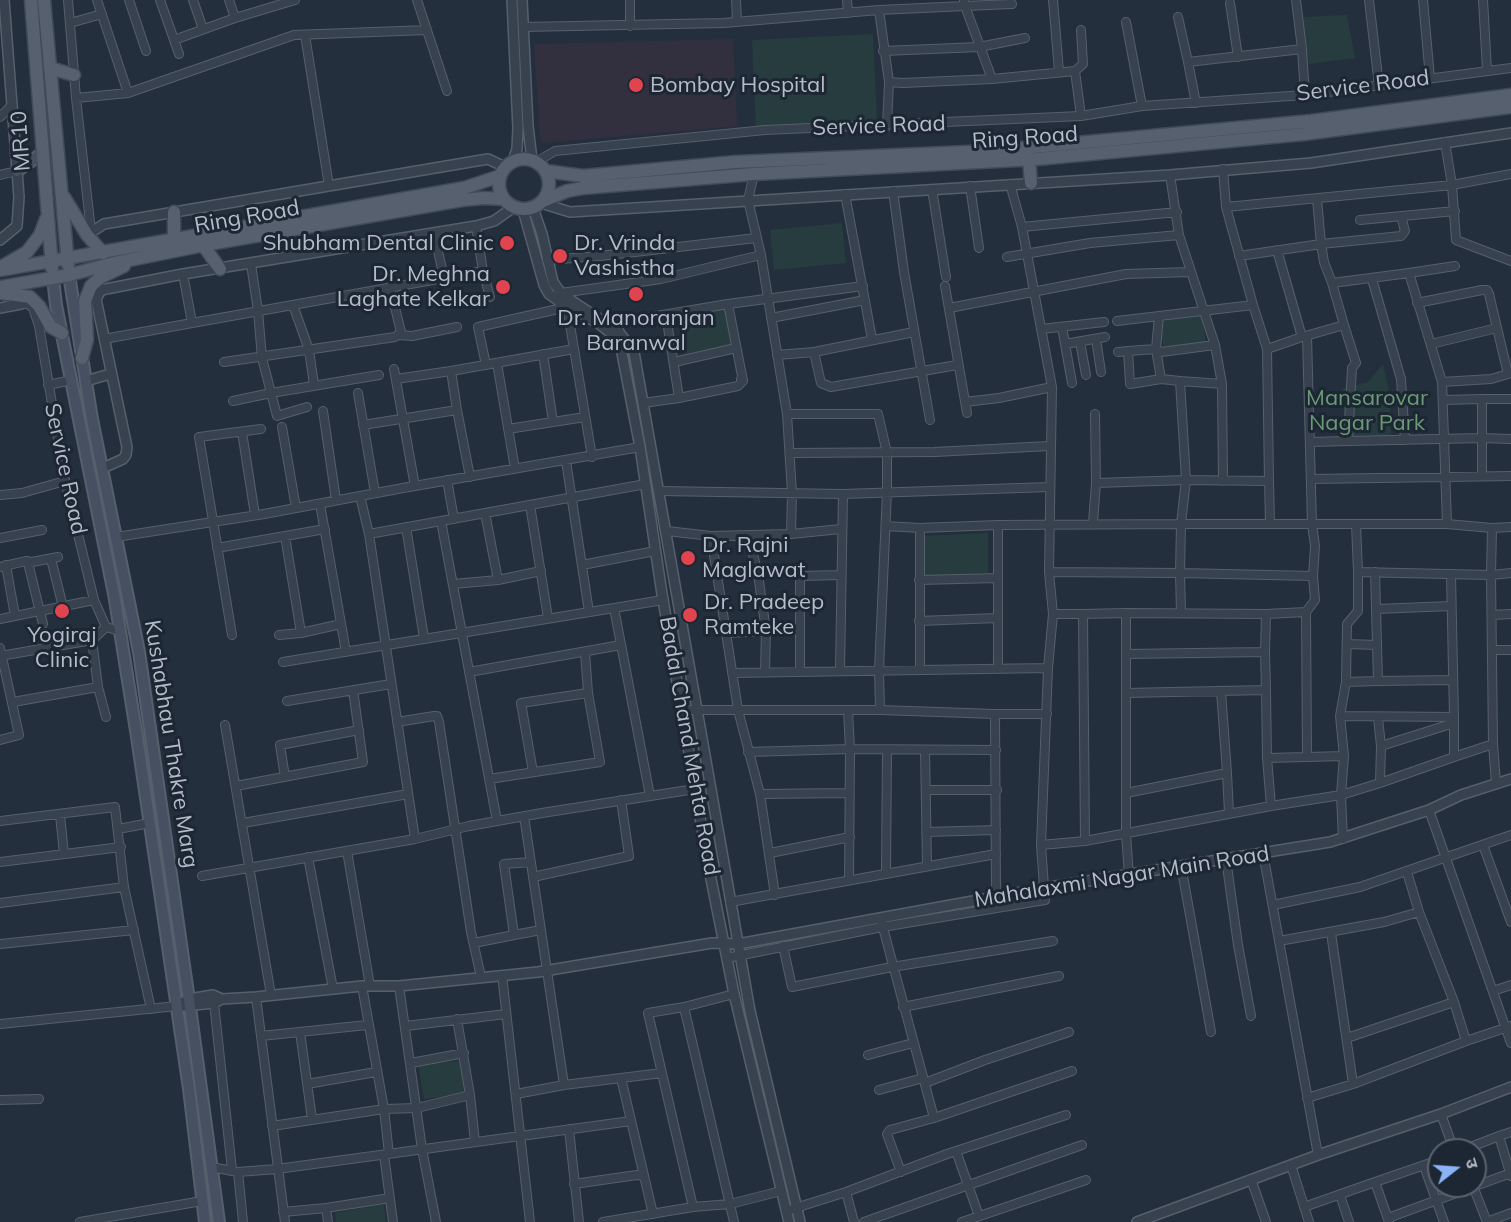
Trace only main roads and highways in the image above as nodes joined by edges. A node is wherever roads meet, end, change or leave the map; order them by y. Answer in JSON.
{"nodes":[{"id":1,"x":31,"y":0,"type":"edge"},
{"id":2,"x":44,"y":0,"type":"edge"},
{"id":3,"x":50,"y":68,"type":"junction"},
{"id":4,"x":74,"y":75,"type":"road end"},
{"id":5,"x":1511,"y":95,"type":"edge"},
{"id":6,"x":1511,"y":107,"type":"edge"},
{"id":7,"x":44,"y":152,"type":"junction"},
{"id":8,"x":1029,"y":160,"type":"junction"},
{"id":9,"x":538,"y":164,"type":"junction"},
{"id":10,"x":506,"y":168,"type":"junction"},
{"id":11,"x":17,"y":171,"type":"road end"},
{"id":12,"x":1031,"y":183,"type":"road end"},
{"id":13,"x":62,"y":194,"type":"junction"},
{"id":14,"x":504,"y":199,"type":"junction"},
{"id":15,"x":531,"y":206,"type":"junction"},
{"id":16,"x":174,"y":212,"type":"road end"},
{"id":17,"x":47,"y":215,"type":"junction"},
{"id":18,"x":174,"y":240,"type":"junction"},
{"id":19,"x":227,"y":241,"type":"junction"},
{"id":20,"x":203,"y":245,"type":"junction"},
{"id":21,"x":103,"y":253,"type":"junction"},
{"id":22,"x":142,"y":258,"type":"junction"},
{"id":23,"x":68,"y":259,"type":"junction"},
{"id":24,"x":52,"y":261,"type":"junction"},
{"id":25,"x":0,"y":269,"type":"edge"},
{"id":26,"x":69,"y":275,"type":"junction"},
{"id":27,"x":53,"y":278,"type":"junction"},
{"id":28,"x":0,"y":287,"type":"edge"},
{"id":29,"x":0,"y":292,"type":"edge"},
{"id":30,"x":62,"y":333,"type":"junction"},
{"id":31,"x":82,"y":358,"type":"junction"},
{"id":32,"x":205,"y":1222,"type":"edge"},
{"id":33,"x":219,"y":1222,"type":"edge"}],
"edges":[{"from":1,"to":7,"type":"main road","name":"MR10"},
{"from":2,"to":3,"type":"main road","name":"MR10"},
{"from":3,"to":4,"type":"main road"},
{"from":3,"to":13,"type":"main road","name":"MR10"},
{"from":5,"to":9,"type":"main road","name":"Ring Road"},
{"from":6,"to":8,"type":"main road","name":"Ring Road"},
{"from":7,"to":11,"type":"main road"},
{"from":7,"to":17,"type":"main road","name":"MR10"},
{"from":8,"to":12,"type":"main road"},
{"from":8,"to":15,"type":"main road","name":"Ring Road"},
{"from":9,"to":10,"type":"main road"},
{"from":9,"to":15,"type":"main road"},
{"from":10,"to":14,"type":"main road"},
{"from":10,"to":18,"type":"main road","name":"Ring Road"},
{"from":13,"to":21,"type":"main road"},
{"from":13,"to":23,"type":"main road","name":"MR10"},
{"from":14,"to":15,"type":"main road"},
{"from":14,"to":19,"type":"main road","name":"Ring Road"},
{"from":16,"to":18,"type":"main road"},
{"from":17,"to":24,"type":"main road","name":"MR10"},
{"from":17,"to":25,"type":"main road"},
{"from":18,"to":21,"type":"main road","name":"Ring Road"},
{"from":19,"to":20,"type":"main road","name":"Ring Road"},
{"from":19,"to":20,"type":"main road"},
{"from":20,"to":22,"type":"main road","name":"Ring Road"},
{"from":21,"to":23,"type":"main road","name":"Ring Road"},
{"from":22,"to":26,"type":"main road","name":"Ring Road"},
{"from":22,"to":31,"type":"main road"},
{"from":23,"to":24,"type":"main road","name":"Ring Road"},
{"from":23,"to":26,"type":"main road","name":"MR10"},
{"from":24,"to":25,"type":"main road","name":"Ring Road"},
{"from":24,"to":27,"type":"main road","name":"MR10"},
{"from":26,"to":27,"type":"main road","name":"Ring Road"},
{"from":26,"to":31,"type":"main road","name":"Kushabhau Thakre Marg"},
{"from":27,"to":28,"type":"main road","name":"Ring Road"},
{"from":27,"to":30,"type":"main road","name":"Kushabhau Thakre Marg"},
{"from":29,"to":30,"type":"main road"},
{"from":30,"to":32,"type":"main road","name":"Kushabhau Thakre Marg"},
{"from":31,"to":33,"type":"main road","name":"Kushabhau Thakre Marg"}]}
